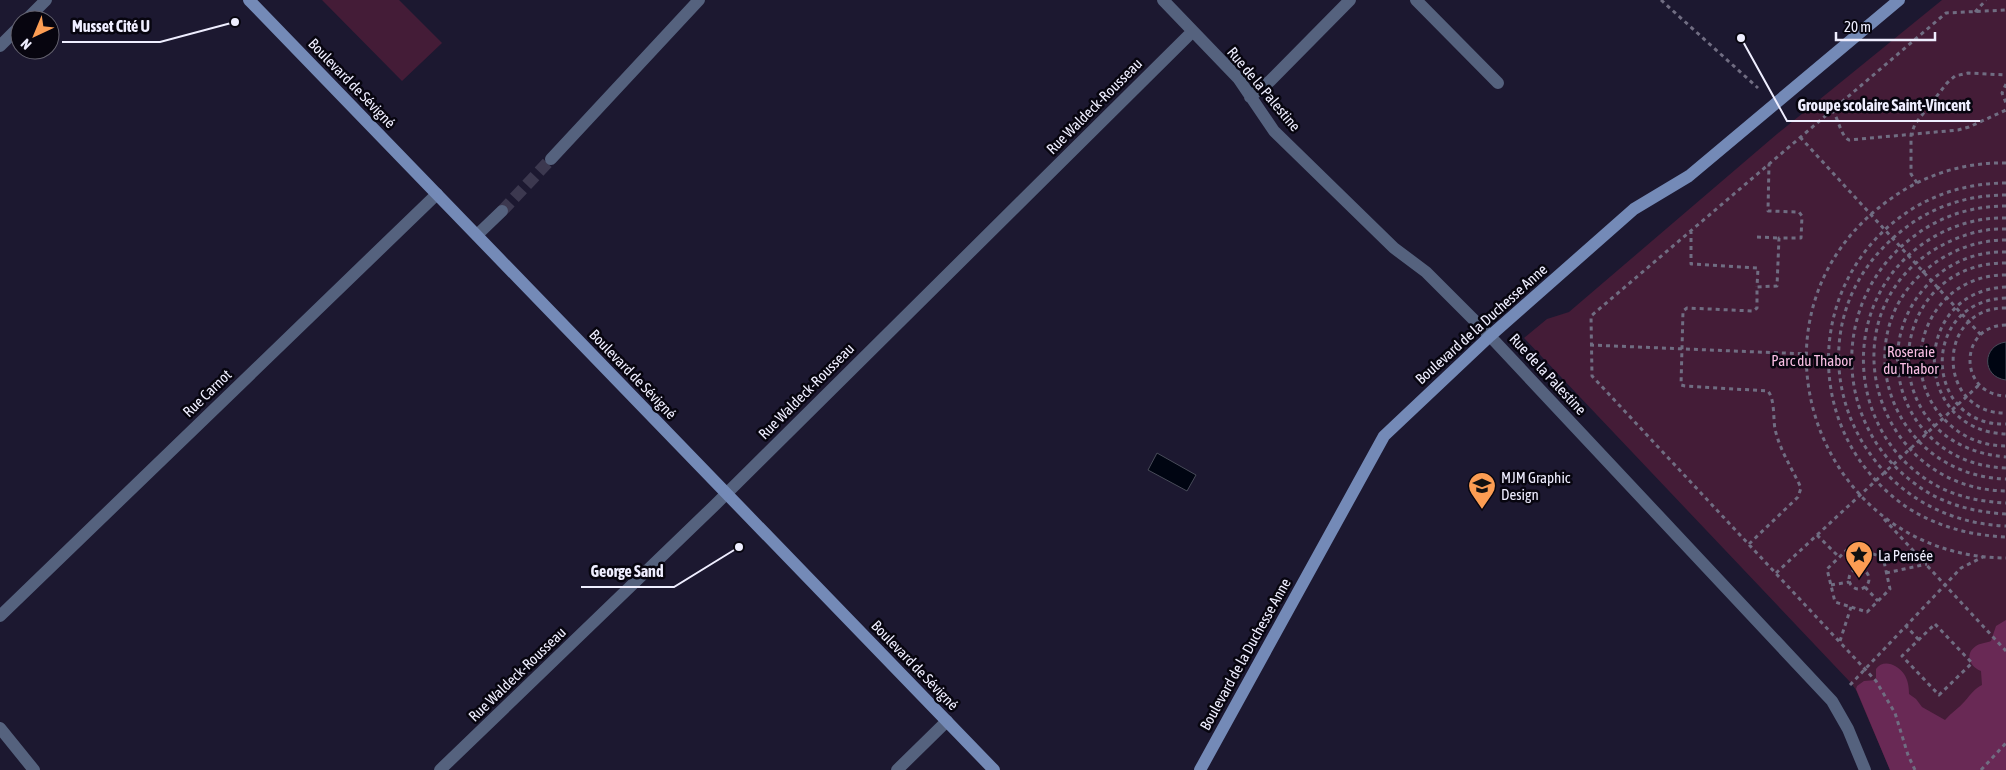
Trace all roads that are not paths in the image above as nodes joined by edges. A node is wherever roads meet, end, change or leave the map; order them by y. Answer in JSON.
{"nodes":[{"id":1,"x":46,"y":0,"type":"edge"},
{"id":2,"x":249,"y":0,"type":"edge"},
{"id":3,"x":699,"y":0,"type":"edge"},
{"id":4,"x":1162,"y":0,"type":"edge"},
{"id":5,"x":1350,"y":0,"type":"edge"},
{"id":6,"x":1416,"y":0,"type":"edge"},
{"id":7,"x":1898,"y":0,"type":"edge"},
{"id":8,"x":36,"y":10,"type":"edge"},
{"id":9,"x":1192,"y":32,"type":"junction"},
{"id":10,"x":10,"y":36,"type":"edge"},
{"id":11,"x":0,"y":46,"type":"edge"},
{"id":12,"x":1498,"y":83,"type":"dead end"},
{"id":13,"x":1250,"y":97,"type":"junction"},
{"id":14,"x":551,"y":159,"type":"tunnel mouth"},
{"id":15,"x":437,"y":194,"type":"junction"},
{"id":16,"x":502,"y":210,"type":"tunnel mouth"},
{"id":17,"x":477,"y":235,"type":"junction"},
{"id":18,"x":1490,"y":336,"type":"junction"},
{"id":19,"x":726,"y":493,"type":"junction"},
{"id":20,"x":0,"y":616,"type":"edge"},
{"id":21,"x":947,"y":721,"type":"junction"},
{"id":22,"x":0,"y":728,"type":"edge"},
{"id":23,"x":34,"y":770,"type":"edge"},
{"id":24,"x":440,"y":770,"type":"edge"},
{"id":25,"x":897,"y":770,"type":"edge"},
{"id":26,"x":994,"y":770,"type":"edge"},
{"id":27,"x":1200,"y":770,"type":"edge"},
{"id":28,"x":1865,"y":770,"type":"edge"}],
"edges":[{"from":1,"to":8,"type":"street"},
{"from":2,"to":15,"type":"street","name":"Boulevard de Sévigné"},
{"from":3,"to":14,"type":"street"},
{"from":4,"to":9,"type":"street","name":"Rue de la Palestine"},
{"from":5,"to":13,"type":"street"},
{"from":6,"to":12,"type":"street"},
{"from":7,"to":18,"type":"street","name":"Boulevard de la Duchesse Anne"},
{"from":9,"to":13,"type":"street","name":"Rue de la Palestine"},
{"from":9,"to":19,"type":"street","name":"Rue Waldeck-Rousseau"},
{"from":10,"to":11,"type":"street"},
{"from":13,"to":18,"type":"street","name":"Rue de la Palestine"},
{"from":15,"to":17,"type":"street","name":"Boulevard de Sévigné"},
{"from":15,"to":20,"type":"street","name":"Rue Carnot"},
{"from":16,"to":17,"type":"street"},
{"from":17,"to":19,"type":"street","name":"Boulevard de Sévigné"},
{"from":18,"to":27,"type":"street","name":"Boulevard de la Duchesse Anne"},
{"from":18,"to":28,"type":"street","name":"Rue de la Palestine"},
{"from":19,"to":21,"type":"street","name":"Boulevard de Sévigné"},
{"from":19,"to":24,"type":"street","name":"Rue Waldeck-Rousseau"},
{"from":21,"to":25,"type":"street"},
{"from":21,"to":26,"type":"street","name":"Boulevard de Sévigné"},
{"from":22,"to":23,"type":"street"}]}
